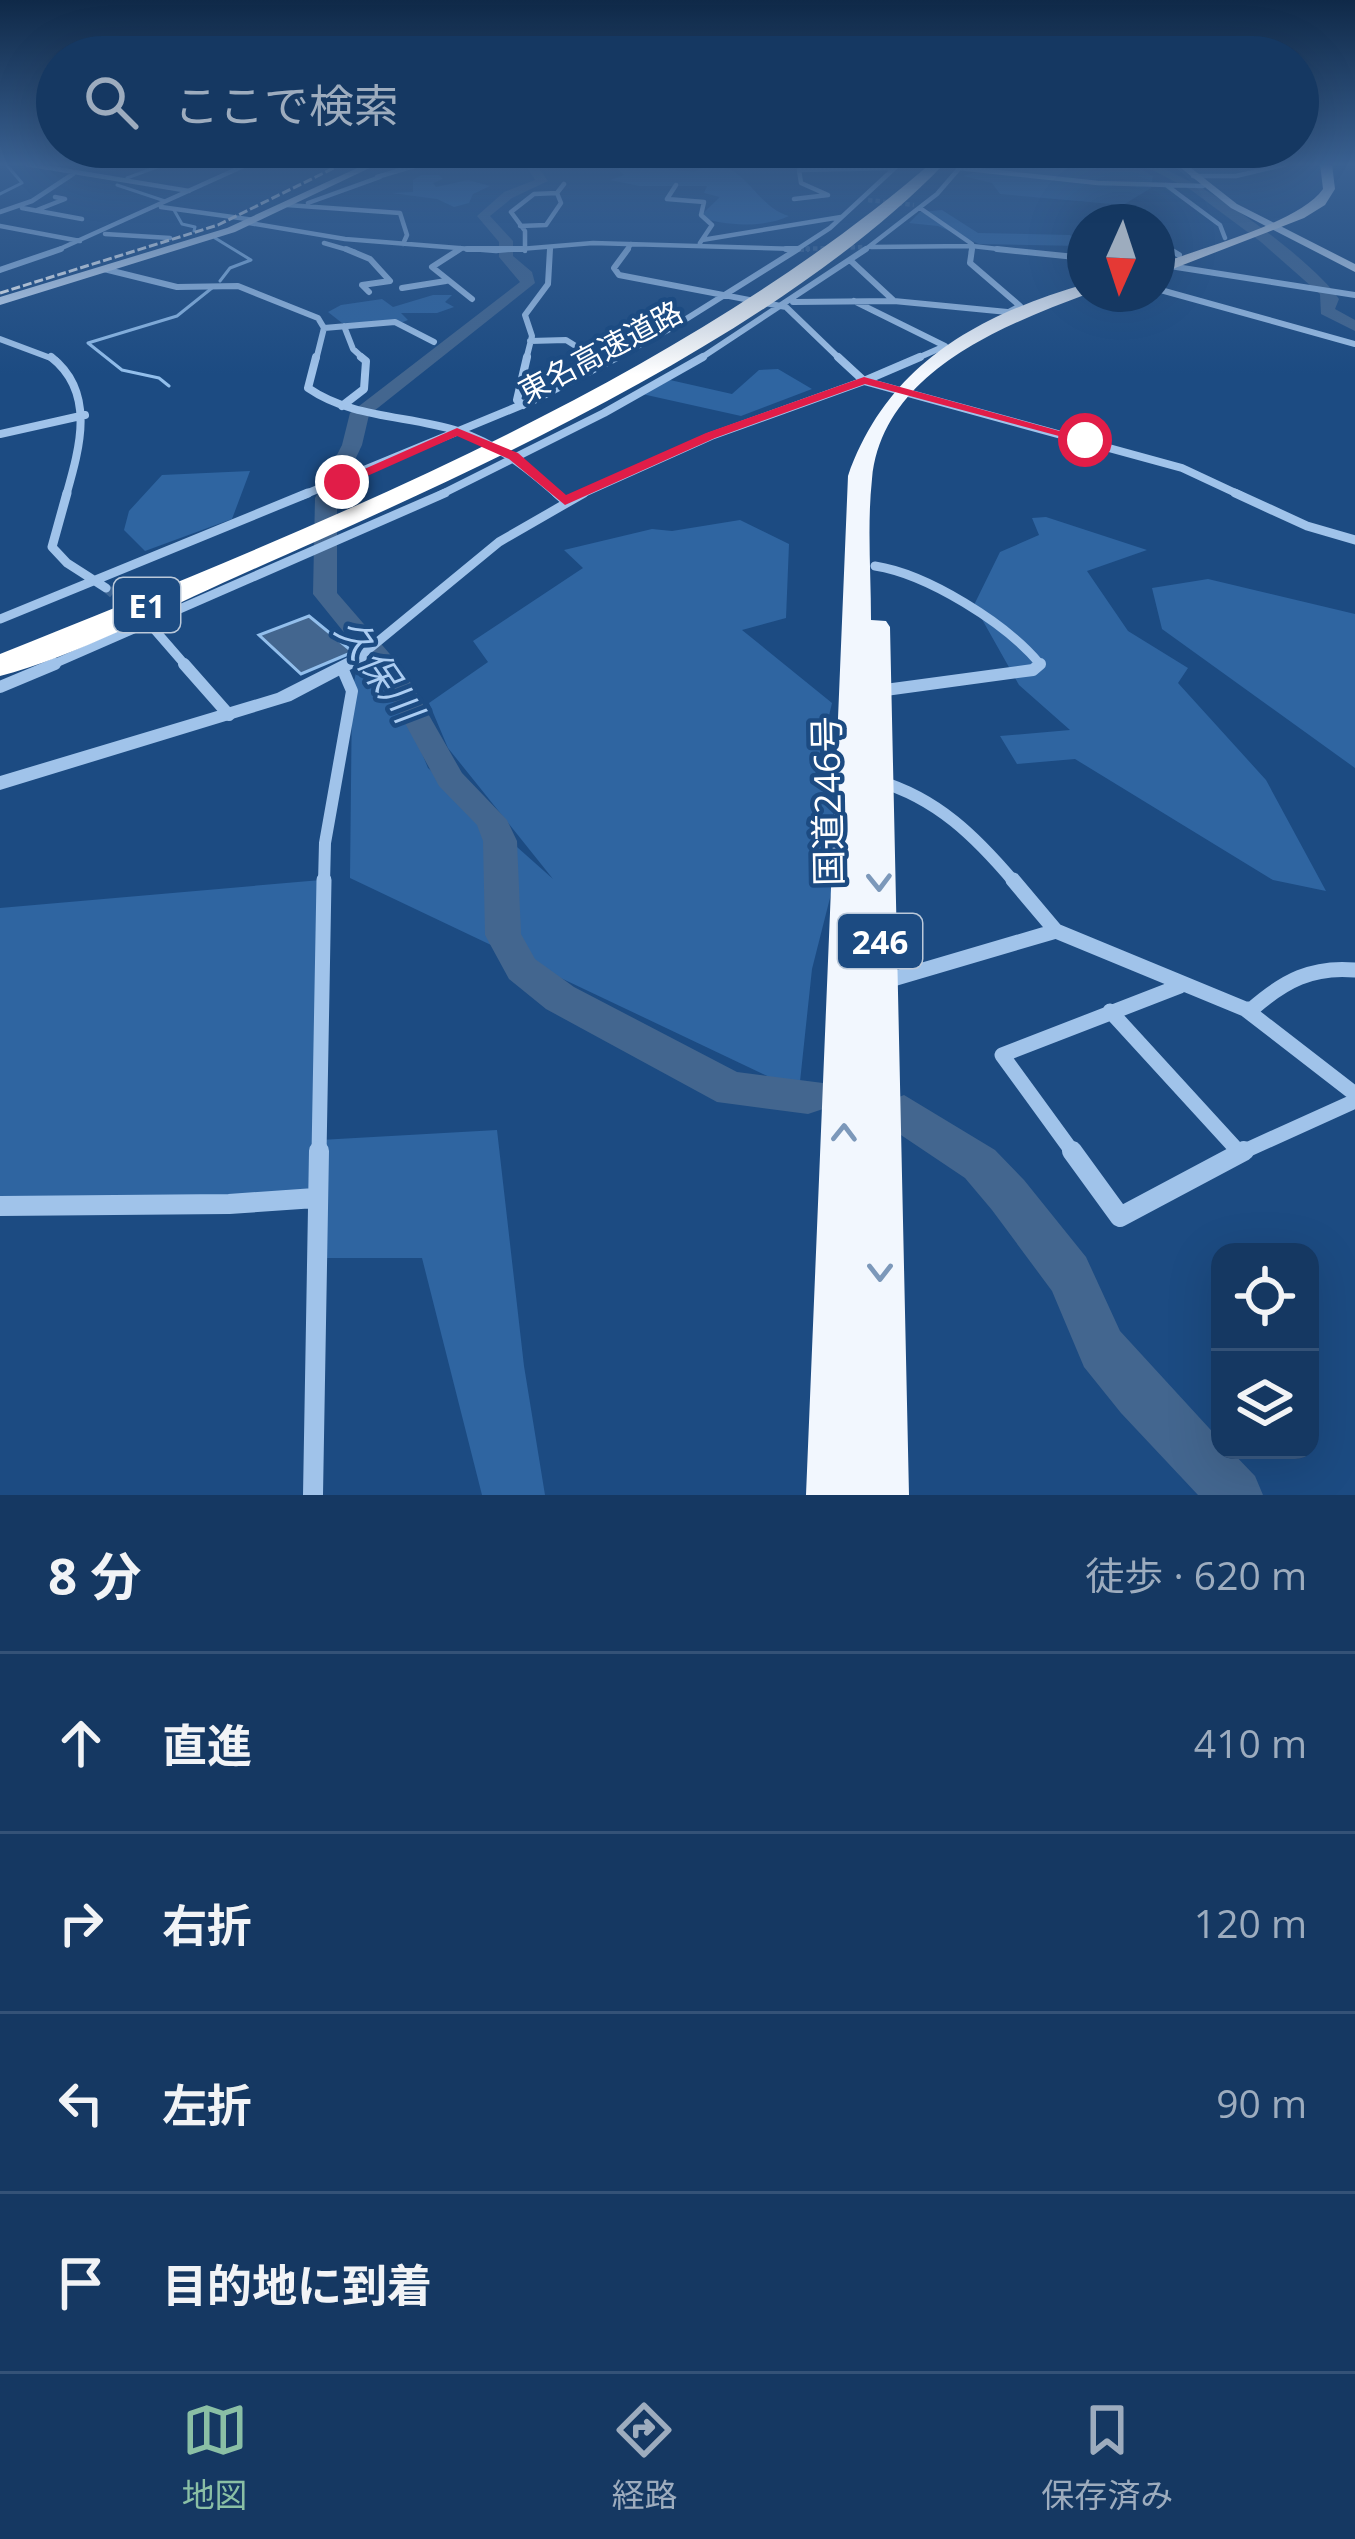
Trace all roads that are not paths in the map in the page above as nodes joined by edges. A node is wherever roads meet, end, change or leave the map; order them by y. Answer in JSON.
{"nodes":[{"id":1,"x":39,"y":234,"type":"edge"},
{"id":2,"x":98,"y":234,"type":"joint"},
{"id":3,"x":214,"y":234,"type":"edge"},
{"id":4,"x":308,"y":234,"type":"edge"},
{"id":5,"x":407,"y":234,"type":"edge"},
{"id":6,"x":525,"y":234,"type":"edge"},
{"id":7,"x":706,"y":234,"type":"edge"},
{"id":8,"x":747,"y":234,"type":"edge"},
{"id":9,"x":818,"y":234,"type":"tunnel mouth"},
{"id":10,"x":841,"y":234,"type":"tunnel mouth"},
{"id":11,"x":859,"y":234,"type":"tunnel mouth"},
{"id":12,"x":884,"y":234,"type":"edge"},
{"id":13,"x":956,"y":234,"type":"edge"},
{"id":14,"x":1230,"y":234,"type":"edge"},
{"id":15,"x":1244,"y":234,"type":"edge"},
{"id":16,"x":1282,"y":234,"type":"edge"},
{"id":17,"x":314,"y":235,"type":"junction"},
{"id":18,"x":160,"y":237,"type":"junction"},
{"id":19,"x":1234,"y":237,"type":"junction"},
{"id":20,"x":170,"y":238,"type":"dead end"},
{"id":21,"x":81,"y":242,"type":"junction"},
{"id":22,"x":701,"y":242,"type":"junction"},
{"id":23,"x":140,"y":244,"type":"dead end"},
{"id":24,"x":404,"y":244,"type":"junction"},
{"id":25,"x":631,"y":244,"type":"junction"},
{"id":26,"x":972,"y":246,"type":"junction"},
{"id":27,"x":867,"y":247,"type":"junction"},
{"id":28,"x":550,"y":248,"type":"junction"},
{"id":29,"x":798,"y":248,"type":"junction"},
{"id":30,"x":461,"y":249,"type":"junction"},
{"id":31,"x":525,"y":251,"type":"junction"},
{"id":32,"x":1067,"y":255,"type":"edge"},
{"id":33,"x":1175,"y":259,"type":"edge"},
{"id":34,"x":851,"y":260,"type":"junction"},
{"id":35,"x":1175,"y":265,"type":"edge"},
{"id":36,"x":1355,"y":265,"type":"edge"},
{"id":37,"x":104,"y":268,"type":"junction"},
{"id":38,"x":0,"y":270,"type":"edge"},
{"id":39,"x":446,"y":281,"type":"junction"},
{"id":40,"x":402,"y":287,"type":"dead end"},
{"id":41,"x":369,"y":292,"type":"dead end"},
{"id":42,"x":1175,"y":294,"type":"edge"},
{"id":43,"x":1067,"y":295,"type":"edge"},
{"id":44,"x":1355,"y":295,"type":"edge"},
{"id":45,"x":472,"y":298,"type":"dead end"},
{"id":46,"x":777,"y":298,"type":"junction"},
{"id":47,"x":0,"y":301,"type":"edge"},
{"id":48,"x":854,"y":301,"type":"junction"},
{"id":49,"x":894,"y":301,"type":"junction"},
{"id":50,"x":1067,"y":304,"type":"edge"},
{"id":51,"x":732,"y":306,"type":"junction"},
{"id":52,"x":1014,"y":313,"type":"junction"},
{"id":53,"x":344,"y":326,"type":"junction"},
{"id":54,"x":323,"y":328,"type":"junction"},
{"id":55,"x":0,"y":339,"type":"edge"},
{"id":56,"x":530,"y":341,"type":"junction"},
{"id":57,"x":434,"y":342,"type":"dead end"},
{"id":58,"x":1355,"y":344,"type":"edge"},
{"id":59,"x":604,"y":363,"type":"junction"},
{"id":60,"x":864,"y":381,"type":"junction"},
{"id":61,"x":906,"y":393,"type":"junction"},
{"id":62,"x":348,"y":407,"type":"junction"},
{"id":63,"x":85,"y":416,"type":"junction"},
{"id":64,"x":526,"y":416,"type":"junction"},
{"id":65,"x":0,"y":434,"type":"edge"},
{"id":66,"x":457,"y":448,"type":"junction"},
{"id":67,"x":514,"y":456,"type":"junction"},
{"id":68,"x":347,"y":498,"type":"junction"},
{"id":69,"x":565,"y":501,"type":"junction"},
{"id":70,"x":1355,"y":540,"type":"edge"},
{"id":71,"x":292,"y":541,"type":"junction"},
{"id":72,"x":875,"y":566,"type":"junction"},
{"id":73,"x":101,"y":584,"type":"junction"},
{"id":74,"x":0,"y":619,"type":"edge"},
{"id":75,"x":147,"y":621,"type":"junction"},
{"id":76,"x":0,"y":642,"type":"edge"},
{"id":77,"x":350,"y":664,"type":"junction"},
{"id":78,"x":0,"y":666,"type":"edge"},
{"id":79,"x":0,"y":687,"type":"edge"},
{"id":80,"x":877,"y":692,"type":"junction"},
{"id":81,"x":229,"y":715,"type":"junction"},
{"id":82,"x":878,"y":781,"type":"junction"},
{"id":83,"x":0,"y":783,"type":"edge"},
{"id":84,"x":1056,"y":931,"type":"junction"},
{"id":85,"x":1355,"y":970,"type":"edge"},
{"id":86,"x":864,"y":986,"type":"junction"},
{"id":87,"x":1180,"y":986,"type":"junction"},
{"id":88,"x":1245,"y":1010,"type":"junction"},
{"id":89,"x":1110,"y":1011,"type":"junction"},
{"id":90,"x":1355,"y":1098,"type":"edge"},
{"id":91,"x":1240,"y":1153,"type":"junction"},
{"id":92,"x":315,"y":1198,"type":"junction"},
{"id":93,"x":0,"y":1206,"type":"edge"},
{"id":94,"x":313,"y":1495,"type":"edge"},
{"id":95,"x":836,"y":1495,"type":"edge"},
{"id":96,"x":879,"y":1495,"type":"edge"}],
"edges":[{"from":1,"to":21,"type":"street"},
{"from":2,"to":18,"type":"street"},
{"from":2,"to":21,"type":"street"},
{"from":3,"to":37,"type":"main road"},
{"from":4,"to":17,"type":"street"},
{"from":5,"to":24,"type":"street"},
{"from":6,"to":31,"type":"street"},
{"from":7,"to":22,"type":"street"},
{"from":8,"to":22,"type":"street"},
{"from":9,"to":29,"type":"street"},
{"from":10,"to":46,"type":"highway","name":"東名高速道路","number":"E1"},
{"from":11,"to":46,"type":"highway","name":"東名高速道路","number":"E1"},
{"from":12,"to":27,"type":"street"},
{"from":13,"to":26,"type":"street"},
{"from":14,"to":19,"type":"street"},
{"from":15,"to":19,"type":"highway"},
{"from":16,"to":36,"type":"main road"},
{"from":17,"to":24,"type":"street"},
{"from":17,"to":41,"type":"street"},
{"from":18,"to":20,"type":"street"},
{"from":18,"to":23,"type":"street"},
{"from":19,"to":33,"type":"highway"},
{"from":21,"to":38,"type":"street"},
{"from":22,"to":25,"type":"street"},
{"from":22,"to":29,"type":"street"},
{"from":24,"to":30,"type":"street"},
{"from":25,"to":28,"type":"street"},
{"from":25,"to":51,"type":"street"},
{"from":26,"to":27,"type":"street"},
{"from":26,"to":32,"type":"street"},
{"from":26,"to":52,"type":"street"},
{"from":27,"to":34,"type":"street"},
{"from":28,"to":31,"type":"street"},
{"from":28,"to":56,"type":"street"},
{"from":29,"to":51,"type":"street"},
{"from":30,"to":31,"type":"street"},
{"from":30,"to":39,"type":"street"},
{"from":34,"to":46,"type":"street"},
{"from":34,"to":49,"type":"street"},
{"from":35,"to":44,"type":"street"},
{"from":37,"to":47,"type":"main road"},
{"from":37,"to":54,"type":"street"},
{"from":39,"to":40,"type":"street"},
{"from":39,"to":45,"type":"street"},
{"from":42,"to":58,"type":"street"},
{"from":43,"to":52,"type":"highway","name":"国道246号","number":"246"},
{"from":46,"to":48,"type":"street"},
{"from":46,"to":51,"type":"highway","name":"東名高速道路","number":"E1"},
{"from":46,"to":51,"type":"street"},
{"from":46,"to":60,"type":"street"},
{"from":46,"to":67,"type":"street"},
{"from":48,"to":49,"type":"street"},
{"from":48,"to":60,"type":"street"},
{"from":49,"to":52,"type":"street"},
{"from":50,"to":61,"type":"highway","name":"国道246号","number":"246"},
{"from":51,"to":59,"type":"street"},
{"from":51,"to":64,"type":"highway","name":"東名高速道路","number":"E1"},
{"from":52,"to":61,"type":"highway","name":"国道246号","number":"246"},
{"from":53,"to":54,"type":"street"},
{"from":53,"to":57,"type":"street"},
{"from":53,"to":62,"type":"street"},
{"from":54,"to":62,"type":"street"},
{"from":55,"to":63,"type":"street"},
{"from":56,"to":59,"type":"street"},
{"from":56,"to":64,"type":"street"},
{"from":59,"to":64,"type":"street"},
{"from":60,"to":61,"type":"street"},
{"from":60,"to":69,"type":"street"},
{"from":61,"to":70,"type":"street"},
{"from":61,"to":72,"type":"highway","name":"国道246号","number":"246"},
{"from":61,"to":86,"type":"highway","name":"国道246号","number":"246"},
{"from":62,"to":66,"type":"street"},
{"from":63,"to":65,"type":"street"},
{"from":63,"to":73,"type":"street"},
{"from":64,"to":66,"type":"highway","name":"東名高速道路","number":"E1"},
{"from":66,"to":67,"type":"street"},
{"from":66,"to":68,"type":"highway","name":"東名高速道路","number":"E1"},
{"from":67,"to":69,"type":"street"},
{"from":67,"to":71,"type":"street"},
{"from":68,"to":71,"type":"highway","name":"東名高速道路","number":"E1"},
{"from":68,"to":73,"type":"street"},
{"from":69,"to":77,"type":"street"},
{"from":71,"to":75,"type":"street"},
{"from":71,"to":76,"type":"highway","name":"東名高速道路","number":"E1"},
{"from":71,"to":78,"type":"highway","name":"東名高速道路","number":"E1"},
{"from":72,"to":80,"type":"highway","name":"国道246号","number":"246"},
{"from":72,"to":80,"type":"street"},
{"from":73,"to":74,"type":"street"},
{"from":75,"to":79,"type":"street"},
{"from":75,"to":81,"type":"street"},
{"from":77,"to":81,"type":"street"},
{"from":77,"to":92,"type":"street"},
{"from":80,"to":82,"type":"highway","name":"国道246号","number":"246"},
{"from":81,"to":83,"type":"street"},
{"from":82,"to":84,"type":"street"},
{"from":82,"to":86,"type":"highway","name":"国道246号","number":"246","one_way":true},
{"from":84,"to":86,"type":"street"},
{"from":84,"to":87,"type":"street"},
{"from":85,"to":88,"type":"street"},
{"from":95,"to":86,"type":"highway","number":"246","one_way":true},
{"from":86,"to":96,"type":"highway","name":"国道246号","number":"246","one_way":true},
{"from":87,"to":88,"type":"street"},
{"from":87,"to":89,"type":"street"},
{"from":88,"to":90,"type":"street"},
{"from":89,"to":91,"type":"street"},
{"from":89,"to":91,"type":"street"},
{"from":90,"to":91,"type":"street"},
{"from":92,"to":93,"type":"street"},
{"from":92,"to":94,"type":"street"}]}
